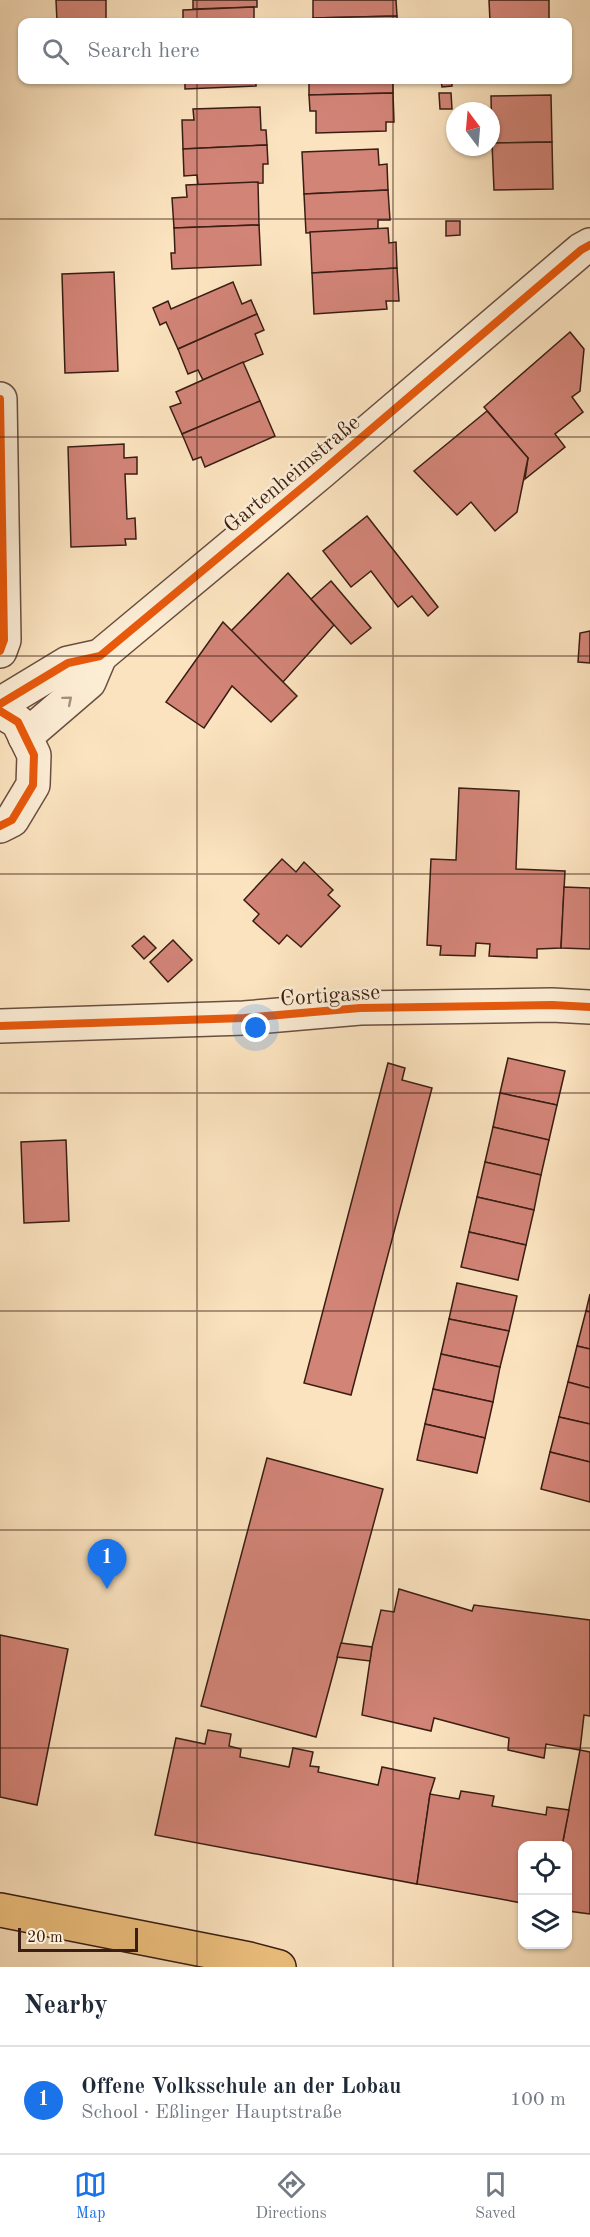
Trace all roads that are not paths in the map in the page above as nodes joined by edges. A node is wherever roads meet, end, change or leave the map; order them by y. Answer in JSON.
{"nodes":[{"id":1,"x":590,"y":245,"type":"edge"},
{"id":2,"x":0,"y":399,"type":"edge"},
{"id":3,"x":0,"y":651,"type":"edge"},
{"id":4,"x":100,"y":656,"type":"junction"},
{"id":5,"x":0,"y":704,"type":"edge"},
{"id":6,"x":0,"y":711,"type":"edge"},
{"id":7,"x":25,"y":737,"type":"junction"},
{"id":8,"x":0,"y":826,"type":"edge"},
{"id":9,"x":590,"y":1007,"type":"edge"},
{"id":10,"x":0,"y":1026,"type":"edge"},
{"id":11,"x":0,"y":1910,"type":"edge"},
{"id":12,"x":279,"y":1967,"type":"edge"}],
"edges":[{"from":1,"to":4,"type":"street","name":"Gartenheimstraße"},
{"from":2,"to":3,"type":"street"},
{"from":4,"to":5,"type":"street","name":"Gartenheimstraße"},
{"from":7,"to":4,"type":"street","name":"Gartenheimstraße","one_way":true},
{"from":6,"to":7,"type":"street"},
{"from":7,"to":8,"type":"street"},
{"from":9,"to":10,"type":"street","name":"Cortigasse"},
{"from":11,"to":12,"type":"main road"}]}
